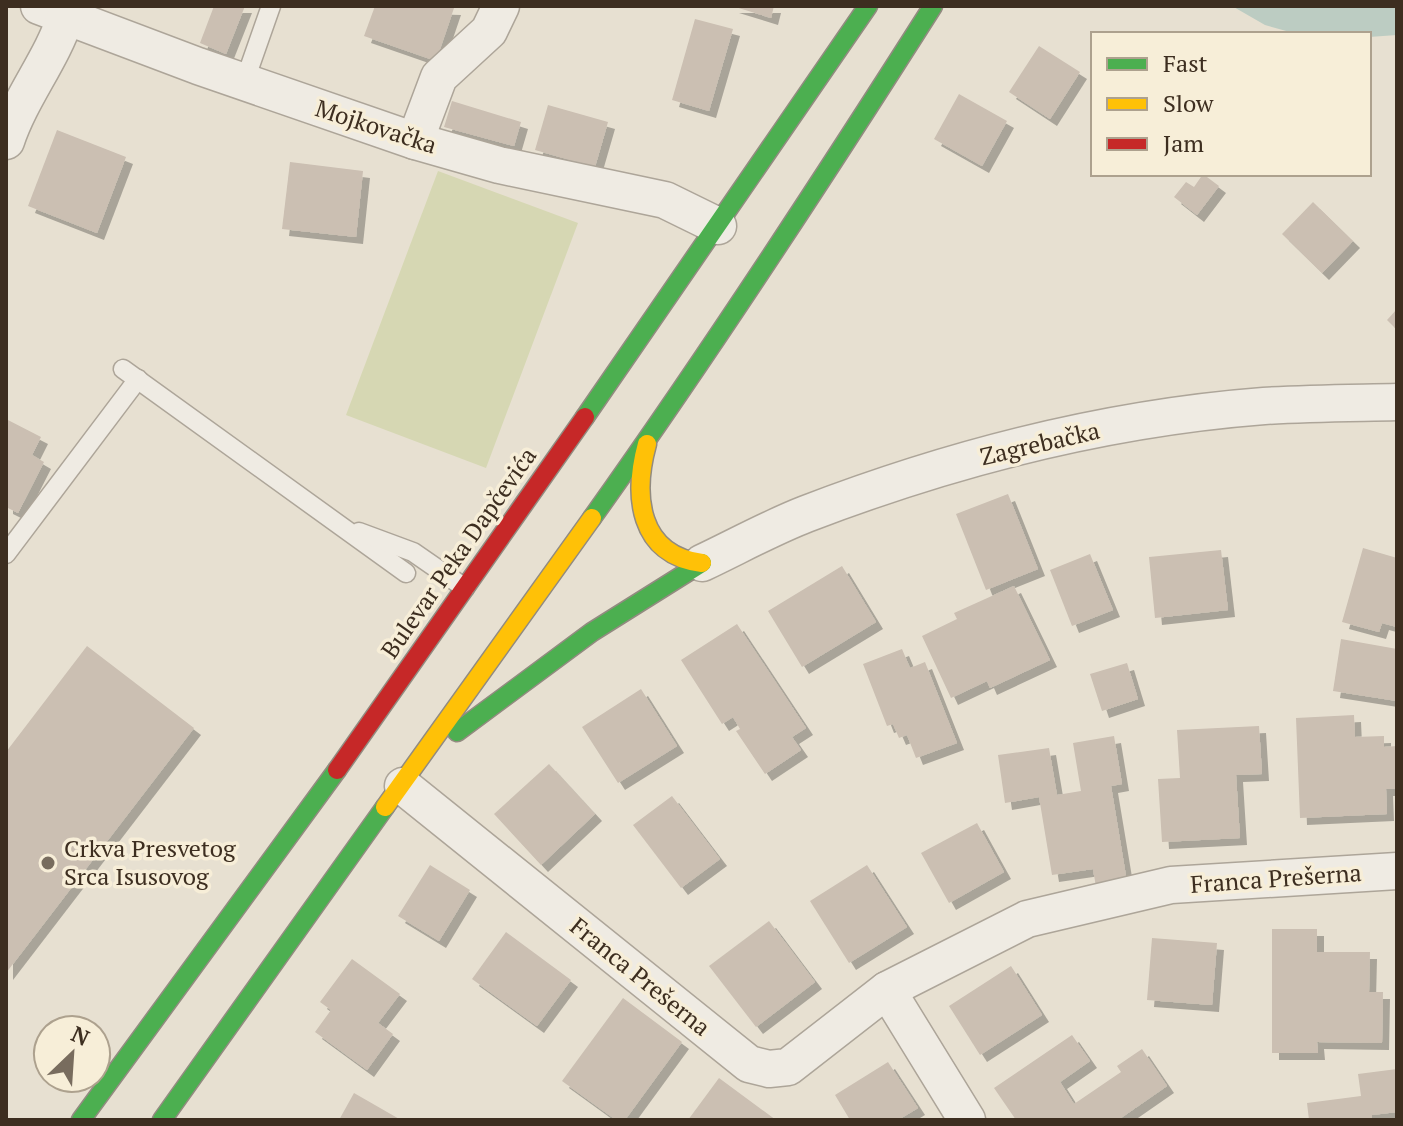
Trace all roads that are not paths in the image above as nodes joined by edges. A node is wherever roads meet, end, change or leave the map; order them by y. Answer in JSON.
{"nodes":[{"id":1,"x":271,"y":6,"type":"edge"},
{"id":2,"x":501,"y":6,"type":"edge"},
{"id":3,"x":868,"y":6,"type":"edge"},
{"id":4,"x":933,"y":6,"type":"edge"},
{"id":5,"x":52,"y":11,"type":"edge"},
{"id":6,"x":244,"y":83,"type":"junction"},
{"id":7,"x":6,"y":141,"type":"edge"},
{"id":8,"x":415,"y":141,"type":"junction"},
{"id":9,"x":718,"y":226,"type":"junction"},
{"id":10,"x":1397,"y":402,"type":"edge"},
{"id":11,"x":649,"y":438,"type":"junction"},
{"id":12,"x":341,"y":526,"type":"junction"},
{"id":13,"x":6,"y":554,"type":"edge"},
{"id":14,"x":702,"y":563,"type":"junction"},
{"id":15,"x":406,"y":573,"type":"dead end"},
{"id":16,"x":465,"y":588,"type":"junction"},
{"id":17,"x":412,"y":773,"type":"junction"},
{"id":18,"x":1397,"y":871,"type":"edge"},
{"id":19,"x":887,"y":990,"type":"junction"},
{"id":20,"x":81,"y":1120,"type":"edge"},
{"id":21,"x":162,"y":1120,"type":"edge"},
{"id":22,"x":967,"y":1120,"type":"edge"}],
"edges":[{"from":1,"to":6,"type":"lane"},
{"from":2,"to":8,"type":"street"},
{"from":3,"to":9,"type":"main road","name":"Bulevar Peka Dapčevića"},
{"from":4,"to":11,"type":"main road"},
{"from":5,"to":6,"type":"street","name":"Mojkovačka"},
{"from":5,"to":7,"type":"street"},
{"from":6,"to":8,"type":"street","name":"Mojkovačka"},
{"from":8,"to":9,"type":"street","name":"Mojkovačka"},
{"from":9,"to":16,"type":"main road","name":"Bulevar Peka Dapčevića"},
{"from":10,"to":14,"type":"street","name":"Zagrebačka"},
{"from":11,"to":14,"type":"main road"},
{"from":11,"to":17,"type":"main road"},
{"from":12,"to":13,"type":"lane"},
{"from":12,"to":15,"type":"lane"},
{"from":12,"to":16,"type":"lane"},
{"from":14,"to":17,"type":"main road"},
{"from":16,"to":20,"type":"main road","name":"Bulevar Peka Dapčevića"},
{"from":17,"to":19,"type":"street","name":"Franca Prešerna"},
{"from":17,"to":21,"type":"main road"},
{"from":18,"to":19,"type":"street","name":"Franca Prešerna"},
{"from":19,"to":22,"type":"street"}]}
